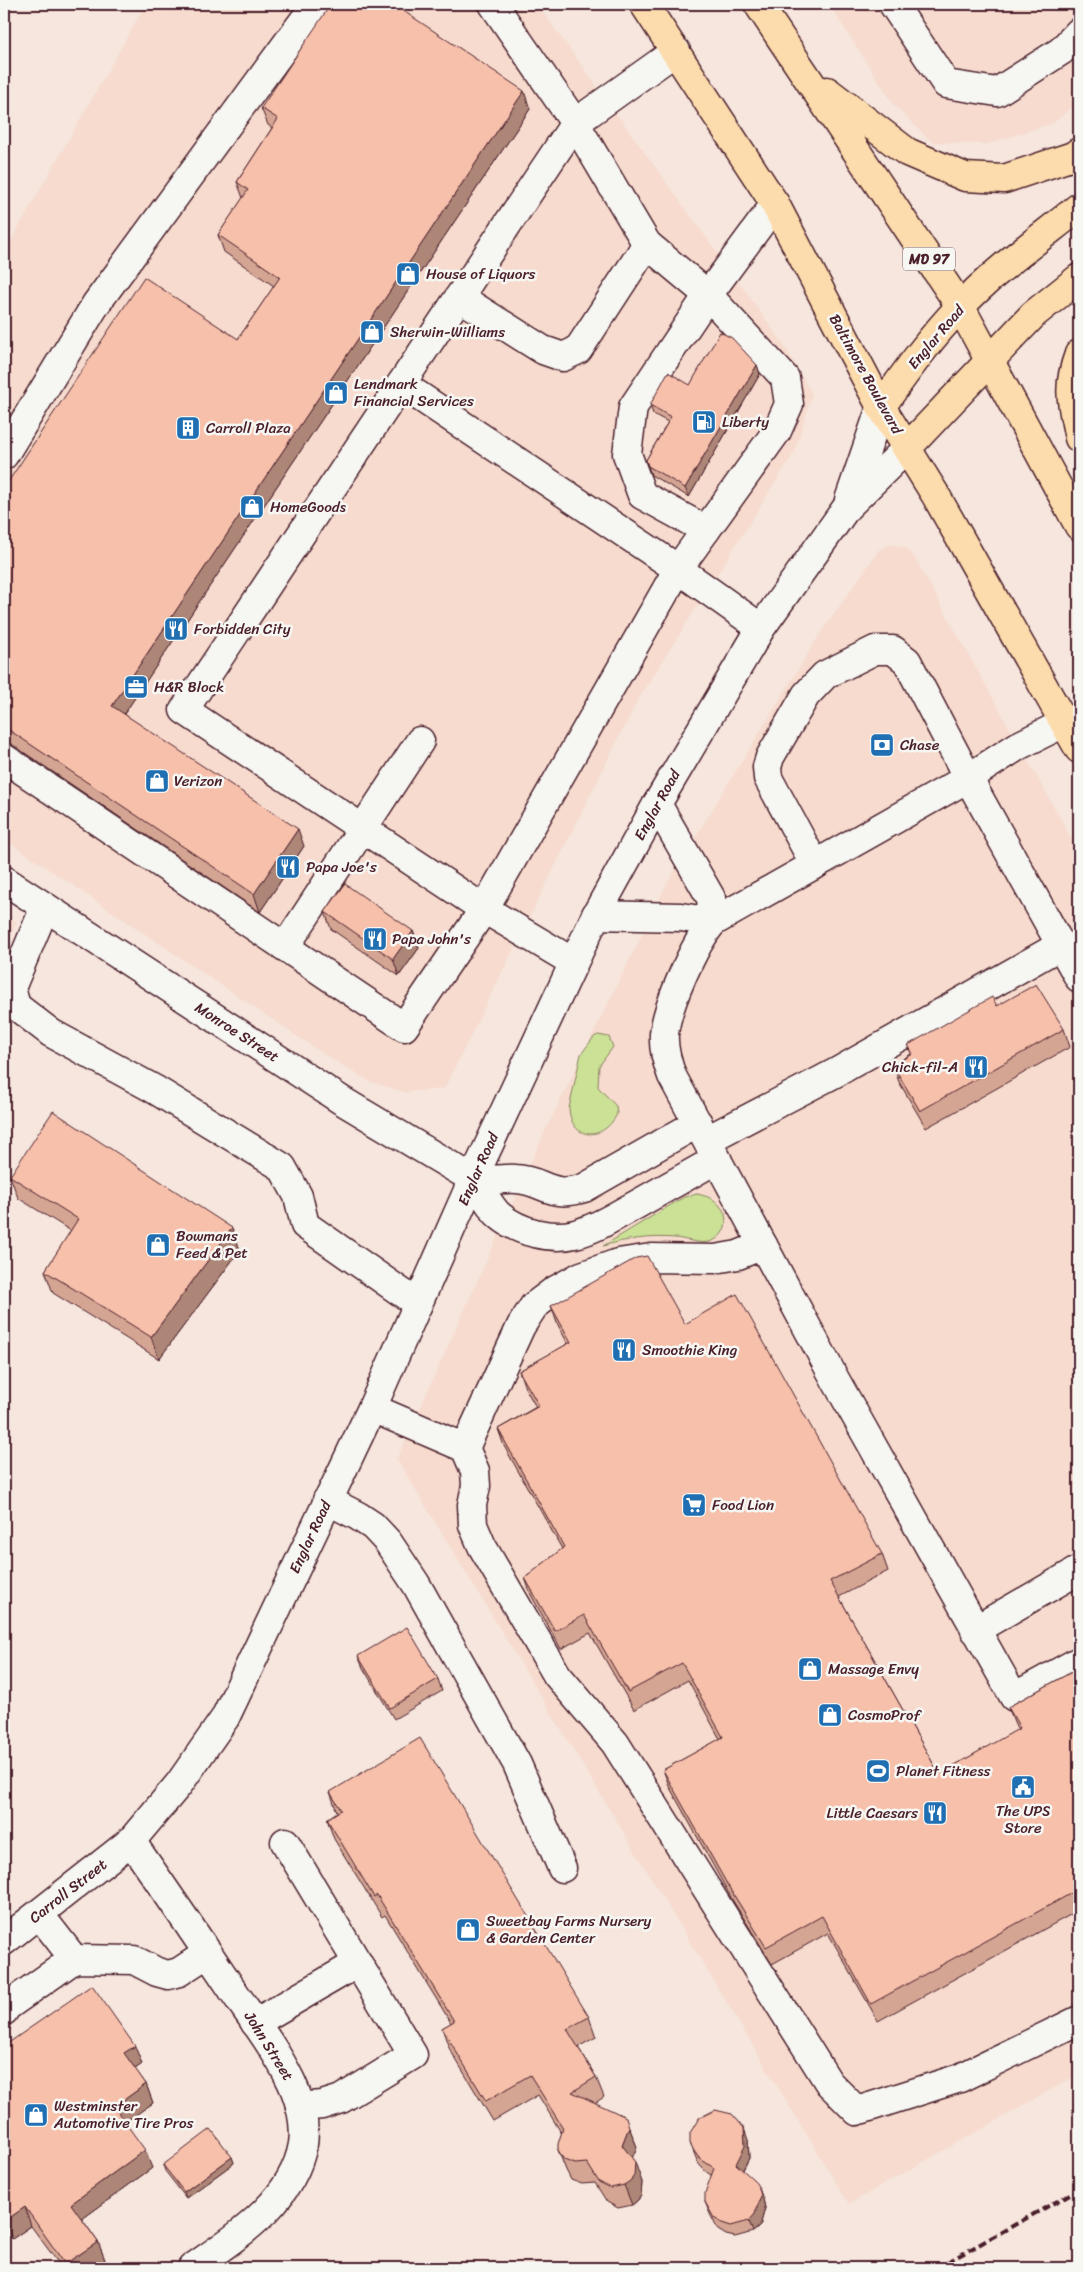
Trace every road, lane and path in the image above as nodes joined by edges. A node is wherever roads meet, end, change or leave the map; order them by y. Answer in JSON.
{"nodes":[{"id":1,"x":316,"y":4,"type":"edge"},
{"id":2,"x":493,"y":4,"type":"edge"},
{"id":3,"x":644,"y":4,"type":"edge"},
{"id":4,"x":758,"y":4,"type":"edge"},
{"id":5,"x":893,"y":4,"type":"edge"},
{"id":6,"x":1079,"y":32,"type":"edge"},
{"id":7,"x":784,"y":42,"type":"junction"},
{"id":8,"x":676,"y":51,"type":"junction"},
{"id":9,"x":575,"y":123,"type":"junction"},
{"id":10,"x":1079,"y":152,"type":"edge"},
{"id":11,"x":775,"y":204,"type":"junction"},
{"id":12,"x":1079,"y":207,"type":"edge"},
{"id":13,"x":647,"y":244,"type":"junction"},
{"id":14,"x":1079,"y":278,"type":"edge"},
{"id":15,"x":708,"y":296,"type":"junction"},
{"id":16,"x":459,"y":297,"type":"junction"},
{"id":17,"x":960,"y":306,"type":"junction"},
{"id":18,"x":1079,"y":354,"type":"edge"},
{"id":19,"x":990,"y":359,"type":"junction"},
{"id":20,"x":401,"y":384,"type":"junction"},
{"id":21,"x":881,"y":406,"type":"junction"},
{"id":22,"x":1079,"y":438,"type":"edge"},
{"id":23,"x":907,"y":448,"type":"junction"},
{"id":24,"x":4,"y":456,"type":"edge"},
{"id":25,"x":847,"y":507,"type":"junction"},
{"id":26,"x":1079,"y":526,"type":"edge"},
{"id":27,"x":706,"y":530,"type":"junction"},
{"id":28,"x":678,"y":569,"type":"junction"},
{"id":29,"x":761,"y":628,"type":"junction"},
{"id":30,"x":1064,"y":723,"type":"junction"},
{"id":31,"x":420,"y":741,"type":"dead end"},
{"id":32,"x":1079,"y":749,"type":"edge"},
{"id":33,"x":4,"y":758,"type":"edge"},
{"id":34,"x":968,"y":778,"type":"junction"},
{"id":35,"x":657,"y":804,"type":"junction"},
{"id":36,"x":362,"y":829,"type":"junction"},
{"id":37,"x":816,"y":864,"type":"junction"},
{"id":38,"x":4,"y":880,"type":"edge"},
{"id":39,"x":45,"y":907,"type":"junction"},
{"id":40,"x":484,"y":908,"type":"junction"},
{"id":41,"x":596,"y":915,"type":"junction"},
{"id":42,"x":712,"y":922,"type":"junction"},
{"id":43,"x":1061,"y":945,"type":"junction"},
{"id":44,"x":285,"y":947,"type":"junction"},
{"id":45,"x":573,"y":962,"type":"junction"},
{"id":46,"x":1079,"y":978,"type":"edge"},
{"id":47,"x":707,"y":1141,"type":"junction"},
{"id":48,"x":473,"y":1179,"type":"junction"},
{"id":49,"x":763,"y":1245,"type":"junction"},
{"id":50,"x":418,"y":1304,"type":"junction"},
{"id":51,"x":372,"y":1408,"type":"junction"},
{"id":52,"x":465,"y":1448,"type":"junction"},
{"id":53,"x":327,"y":1500,"type":"junction"},
{"id":54,"x":1079,"y":1570,"type":"edge"},
{"id":55,"x":975,"y":1630,"type":"junction"},
{"id":56,"x":1079,"y":1661,"type":"edge"},
{"id":57,"x":131,"y":1841,"type":"junction"},
{"id":58,"x":284,"y":1842,"type":"dead end"},
{"id":59,"x":562,"y":1868,"type":"dead end"},
{"id":60,"x":39,"y":1914,"type":"junction"},
{"id":61,"x":4,"y":1941,"type":"edge"},
{"id":62,"x":208,"y":1953,"type":"junction"},
{"id":63,"x":74,"y":1959,"type":"junction"},
{"id":64,"x":358,"y":1963,"type":"junction"},
{"id":65,"x":4,"y":2011,"type":"edge"},
{"id":66,"x":1079,"y":2020,"type":"edge"},
{"id":67,"x":255,"y":2023,"type":"junction"},
{"id":68,"x":300,"y":2106,"type":"junction"},
{"id":69,"x":192,"y":2268,"type":"edge"}],
"edges":[{"from":1,"to":24,"type":"street"},
{"from":2,"to":9,"type":"street"},
{"from":3,"to":8,"type":"main road","name":"Baltimore Boulevard"},
{"from":4,"to":7,"type":"main road","number":"MD 97"},
{"from":5,"to":6,"type":"street"},
{"from":7,"to":10,"type":"main road"},
{"from":7,"to":17,"type":"main road","number":"MD 97"},
{"from":8,"to":9,"type":"street"},
{"from":8,"to":11,"type":"main road","name":"Baltimore Boulevard"},
{"from":9,"to":13,"type":"street"},
{"from":9,"to":16,"type":"street"},
{"from":11,"to":15,"type":"street"},
{"from":11,"to":21,"type":"main road","name":"Baltimore Boulevard"},
{"from":12,"to":17,"type":"main road","name":"Englar Road"},
{"from":13,"to":15,"type":"street"},
{"from":13,"to":16,"type":"street"},
{"from":14,"to":19,"type":"main road","name":"Englar Road"},
{"from":15,"to":27,"type":"street"},
{"from":15,"to":27,"type":"street"},
{"from":16,"to":20,"type":"street"},
{"from":17,"to":19,"type":"main road","number":"MD 97"},
{"from":17,"to":21,"type":"main road","name":"Englar Road"},
{"from":18,"to":22,"type":"main road"},
{"from":19,"to":23,"type":"main road","name":"Englar Road"},
{"from":19,"to":26,"type":"main road","number":"MD 97"},
{"from":20,"to":28,"type":"street"},
{"from":20,"to":36,"type":"street"},
{"from":21,"to":23,"type":"main road","name":"Baltimore Boulevard"},
{"from":21,"to":25,"type":"street","name":"Englar Road"},
{"from":23,"to":25,"type":"street","name":"Englar Road"},
{"from":23,"to":30,"type":"main road","name":"Baltimore Boulevard"},
{"from":25,"to":29,"type":"street","name":"Englar Road"},
{"from":27,"to":28,"type":"street"},
{"from":28,"to":29,"type":"street"},
{"from":28,"to":40,"type":"street"},
{"from":29,"to":35,"type":"street","name":"Englar Road"},
{"from":30,"to":32,"type":"main road","name":"Baltimore Boulevard"},
{"from":30,"to":34,"type":"street"},
{"from":31,"to":36,"type":"street"},
{"from":33,"to":44,"type":"street"},
{"from":34,"to":37,"type":"street"},
{"from":34,"to":37,"type":"street"},
{"from":34,"to":43,"type":"street"},
{"from":35,"to":41,"type":"street","name":"Englar Road"},
{"from":35,"to":42,"type":"street"},
{"from":36,"to":40,"type":"street"},
{"from":36,"to":44,"type":"street"},
{"from":37,"to":42,"type":"street"},
{"from":38,"to":39,"type":"street","name":"Monroe Street"},
{"from":39,"to":48,"type":"street","name":"Monroe Street"},
{"from":39,"to":50,"type":"street"},
{"from":40,"to":44,"type":"street"},
{"from":40,"to":45,"type":"street"},
{"from":41,"to":42,"type":"street"},
{"from":41,"to":45,"type":"street","name":"Englar Road"},
{"from":42,"to":47,"type":"street"},
{"from":43,"to":46,"type":"street"},
{"from":43,"to":47,"type":"street"},
{"from":45,"to":48,"type":"street","name":"Englar Road"},
{"from":47,"to":48,"type":"street"},
{"from":47,"to":48,"type":"street"},
{"from":47,"to":49,"type":"street"},
{"from":48,"to":50,"type":"street","name":"Englar Road"},
{"from":49,"to":52,"type":"street"},
{"from":49,"to":55,"type":"street"},
{"from":50,"to":51,"type":"street","name":"Englar Road"},
{"from":51,"to":52,"type":"street"},
{"from":51,"to":53,"type":"street","name":"Englar Road"},
{"from":52,"to":66,"type":"street"},
{"from":53,"to":57,"type":"street","name":"Englar Road"},
{"from":53,"to":59,"type":"street"},
{"from":54,"to":55,"type":"street"},
{"from":55,"to":56,"type":"street"},
{"from":57,"to":60,"type":"street","name":"Carroll Street"},
{"from":57,"to":62,"type":"street","name":"John Street"},
{"from":58,"to":64,"type":"street"},
{"from":60,"to":61,"type":"street","name":"Carroll Street"},
{"from":60,"to":63,"type":"street"},
{"from":62,"to":63,"type":"street"},
{"from":62,"to":67,"type":"street","name":"John Street"},
{"from":63,"to":65,"type":"street"},
{"from":64,"to":67,"type":"street"},
{"from":64,"to":68,"type":"street"},
{"from":67,"to":68,"type":"street","name":"John Street"},
{"from":68,"to":69,"type":"street","name":"John Street"}]}
